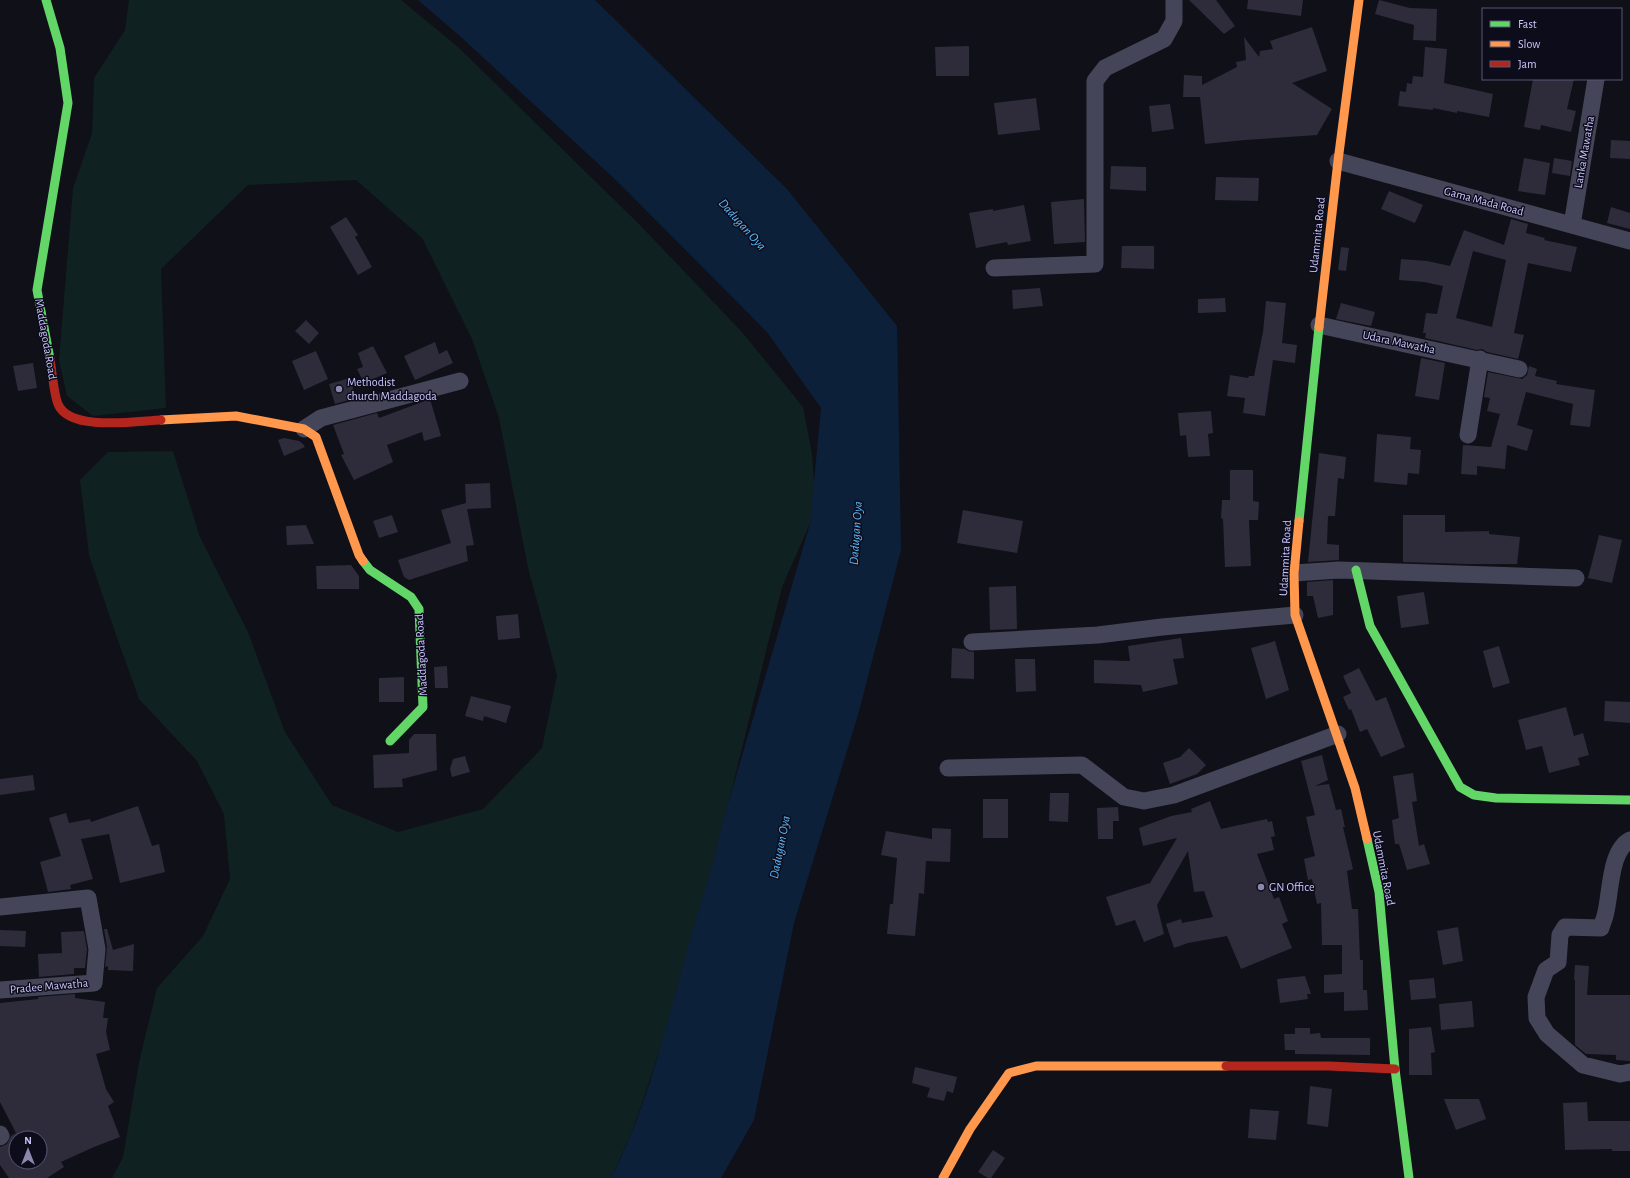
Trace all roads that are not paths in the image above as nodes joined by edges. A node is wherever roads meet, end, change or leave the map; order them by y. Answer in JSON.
{"nodes":[{"id":1,"x":46,"y":0,"type":"edge"},
{"id":2,"x":1174,"y":0,"type":"edge"},
{"id":3,"x":1359,"y":0,"type":"edge"},
{"id":4,"x":1596,"y":80,"type":"edge"},
{"id":5,"x":1338,"y":161,"type":"junction"},
{"id":6,"x":1572,"y":225,"type":"junction"},
{"id":7,"x":1630,"y":241,"type":"edge"},
{"id":8,"x":994,"y":268,"type":"dead end"},
{"id":9,"x":1319,"y":325,"type":"junction"},
{"id":10,"x":1480,"y":359,"type":"junction"},
{"id":11,"x":1519,"y":369,"type":"dead end"},
{"id":12,"x":460,"y":381,"type":"dead end"},
{"id":13,"x":304,"y":429,"type":"junction"},
{"id":14,"x":1468,"y":435,"type":"dead end"},
{"id":15,"x":1356,"y":570,"type":"junction"},
{"id":16,"x":1294,"y":572,"type":"junction"},
{"id":17,"x":1576,"y":578,"type":"dead end"},
{"id":18,"x":1295,"y":615,"type":"junction"},
{"id":19,"x":972,"y":642,"type":"dead end"},
{"id":20,"x":1338,"y":734,"type":"junction"},
{"id":21,"x":390,"y":741,"type":"dead end"},
{"id":22,"x":948,"y":768,"type":"dead end"},
{"id":23,"x":1630,"y":800,"type":"edge"},
{"id":24,"x":1630,"y":840,"type":"edge"},
{"id":25,"x":0,"y":907,"type":"edge"},
{"id":26,"x":0,"y":990,"type":"edge"},
{"id":27,"x":1395,"y":1069,"type":"junction"},
{"id":28,"x":1630,"y":1072,"type":"edge"},
{"id":29,"x":0,"y":1134,"type":"edge"},
{"id":30,"x":0,"y":1137,"type":"edge"},
{"id":31,"x":943,"y":1178,"type":"edge"},
{"id":32,"x":1410,"y":1178,"type":"edge"}],
"edges":[{"from":1,"to":13,"type":"street","name":"Maddagoda Road"},
{"from":2,"to":8,"type":"street"},
{"from":3,"to":5,"type":"street","name":"Udammita Road"},
{"from":4,"to":6,"type":"street","name":"Lanka Mawatha"},
{"from":5,"to":6,"type":"street","name":"Gama Mada Road"},
{"from":5,"to":9,"type":"street","name":"Udammita Road"},
{"from":6,"to":7,"type":"street","name":"Gama Mada Road"},
{"from":9,"to":10,"type":"street","name":"Udara Mawatha"},
{"from":9,"to":16,"type":"street","name":"Udammita Road"},
{"from":10,"to":11,"type":"street","name":"Udara Mawatha"},
{"from":10,"to":14,"type":"street"},
{"from":12,"to":13,"type":"street"},
{"from":13,"to":21,"type":"street","name":"Maddagoda Road"},
{"from":15,"to":16,"type":"street"},
{"from":15,"to":17,"type":"street"},
{"from":15,"to":23,"type":"street"},
{"from":16,"to":18,"type":"street","name":"Udammita Road"},
{"from":18,"to":19,"type":"street"},
{"from":18,"to":20,"type":"street","name":"Udammita Road"},
{"from":20,"to":22,"type":"street"},
{"from":20,"to":27,"type":"street","name":"Udammita Road"},
{"from":24,"to":28,"type":"street"},
{"from":25,"to":26,"type":"street","name":"Pradee Mawatha"},
{"from":27,"to":31,"type":"street"},
{"from":27,"to":32,"type":"street","name":"Udammita Road"},
{"from":29,"to":30,"type":"street"}]}
